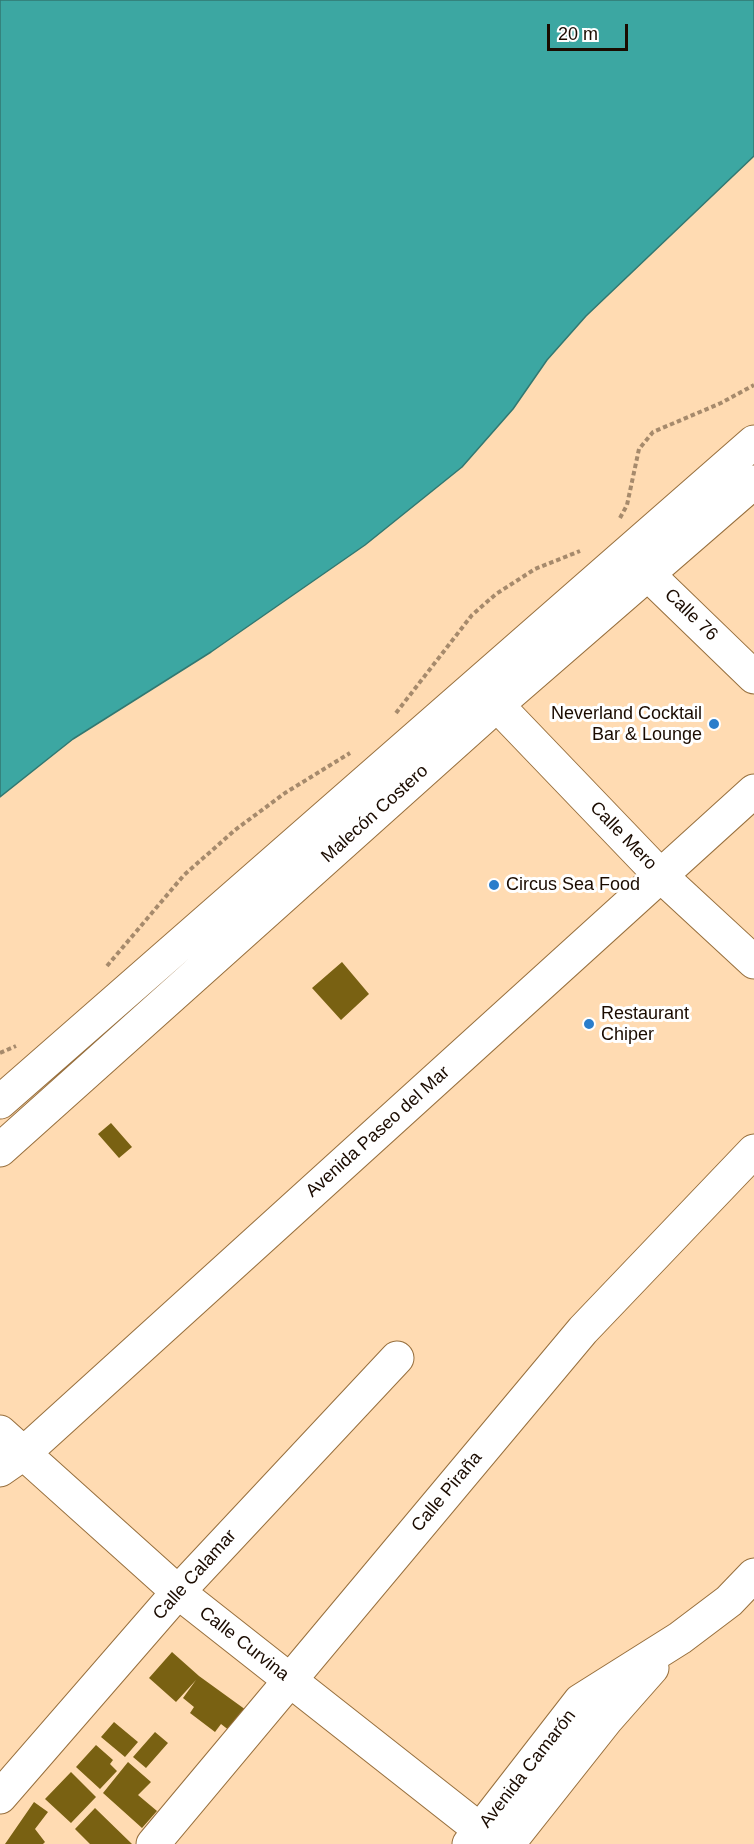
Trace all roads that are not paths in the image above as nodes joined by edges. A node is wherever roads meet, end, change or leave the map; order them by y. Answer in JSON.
{"nodes":[{"id":1,"x":754,"y":442,"type":"edge"},
{"id":2,"x":754,"y":482,"type":"edge"},
{"id":3,"x":637,"y":563,"type":"junction"},
{"id":4,"x":754,"y":677,"type":"edge"},
{"id":5,"x":497,"y":705,"type":"junction"},
{"id":6,"x":754,"y":791,"type":"edge"},
{"id":7,"x":662,"y":876,"type":"junction"},
{"id":8,"x":754,"y":962,"type":"edge"},
{"id":9,"x":0,"y":1102,"type":"edge"},
{"id":10,"x":0,"y":1150,"type":"edge"},
{"id":11,"x":754,"y":1151,"type":"edge"},
{"id":12,"x":397,"y":1358,"type":"dead end"},
{"id":13,"x":8,"y":1452,"type":"edge"},
{"id":14,"x":754,"y":1575,"type":"edge"},
{"id":15,"x":178,"y":1592,"type":"junction"},
{"id":16,"x":290,"y":1680,"type":"junction"},
{"id":17,"x":0,"y":1797,"type":"edge"},
{"id":18,"x":489,"y":1840,"type":"edge"},
{"id":19,"x":153,"y":1844,"type":"edge"}],
"edges":[{"from":1,"to":3,"type":"street","name":"Malecón Costero"},
{"from":2,"to":3,"type":"street","name":"Malecón Costero"},
{"from":3,"to":4,"type":"street","name":"Calle 76"},
{"from":3,"to":5,"type":"street","name":"Malecón Costero"},
{"from":3,"to":9,"type":"street","name":"Malecón Costero"},
{"from":5,"to":7,"type":"street","name":"Calle Mero"},
{"from":5,"to":10,"type":"street","name":"Malecón Costero"},
{"from":6,"to":7,"type":"street","name":"Avenida Paseo del Mar"},
{"from":7,"to":8,"type":"street","name":"Calle Mero"},
{"from":7,"to":13,"type":"street","name":"Avenida Paseo del Mar"},
{"from":11,"to":16,"type":"street","name":"Calle Piraña"},
{"from":12,"to":15,"type":"street","name":"Calle Calamar"},
{"from":13,"to":15,"type":"street","name":"Calle Curvina"},
{"from":14,"to":18,"type":"street","name":"Avenida Camarón"},
{"from":15,"to":16,"type":"street","name":"Calle Curvina"},
{"from":15,"to":17,"type":"street","name":"Calle Calamar"},
{"from":16,"to":18,"type":"street","name":"Calle Curvina"},
{"from":16,"to":19,"type":"street","name":"Calle Piraña"}]}
